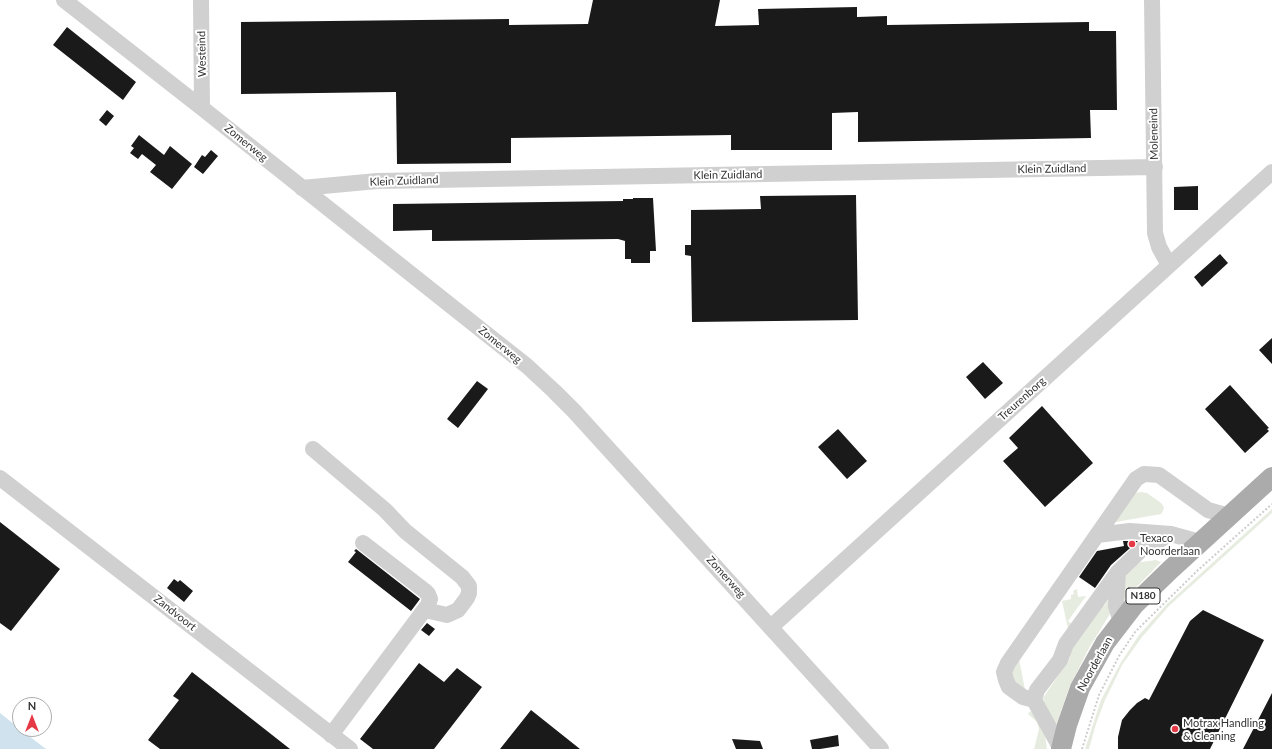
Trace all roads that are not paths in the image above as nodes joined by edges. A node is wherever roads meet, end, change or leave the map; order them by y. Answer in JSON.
{"nodes":[{"id":1,"x":64,"y":0,"type":"edge"},
{"id":2,"x":201,"y":0,"type":"edge"},
{"id":3,"x":1152,"y":0,"type":"edge"},
{"id":4,"x":83,"y":8,"type":"edge"},
{"id":5,"x":202,"y":108,"type":"junction"},
{"id":6,"x":1155,"y":167,"type":"junction"},
{"id":7,"x":1272,"y":172,"type":"edge"},
{"id":8,"x":302,"y":188,"type":"junction"},
{"id":9,"x":1169,"y":265,"type":"junction"},
{"id":10,"x":313,"y":449,"type":"dead end"},
{"id":11,"x":1272,"y":477,"type":"edge"},
{"id":12,"x":0,"y":478,"type":"edge"},
{"id":13,"x":1229,"y":516,"type":"junction"},
{"id":14,"x":1171,"y":534,"type":"junction"},
{"id":15,"x":1096,"y":535,"type":"junction"},
{"id":16,"x":1200,"y":542,"type":"junction"},
{"id":17,"x":363,"y":543,"type":"dead end"},
{"id":18,"x":1118,"y":572,"type":"junction"},
{"id":19,"x":425,"y":610,"type":"junction"},
{"id":20,"x":1121,"y":622,"type":"junction"},
{"id":21,"x":771,"y":627,"type":"junction"},
{"id":22,"x":1034,"y":700,"type":"junction"},
{"id":23,"x":331,"y":735,"type":"junction"},
{"id":24,"x":350,"y":749,"type":"edge"},
{"id":25,"x":881,"y":749,"type":"edge"},
{"id":26,"x":1061,"y":749,"type":"edge"}],
"edges":[{"from":1,"to":4,"type":"street","name":"Zomerweg"},
{"from":2,"to":5,"type":"street","name":"Westeind"},
{"from":3,"to":6,"type":"street","name":"Moleneind"},
{"from":4,"to":5,"type":"street","name":"Zomerweg"},
{"from":5,"to":8,"type":"street","name":"Zomerweg"},
{"from":6,"to":8,"type":"street","name":"Klein Zuidland"},
{"from":6,"to":9,"type":"street","name":"Moleneind"},
{"from":7,"to":9,"type":"street","name":"Treurenborg"},
{"from":8,"to":21,"type":"street","name":"Zomerweg"},
{"from":9,"to":21,"type":"street","name":"Treurenborg"},
{"from":10,"to":19,"type":"street"},
{"from":11,"to":13,"type":"main road","name":"Noorderlaan","number":"N180"},
{"from":12,"to":23,"type":"street","name":"Zandvoort"},
{"from":13,"to":15,"type":"street"},
{"from":13,"to":16,"type":"main road","name":"Noorderlaan","number":"N180"},
{"from":14,"to":15,"type":"street"},
{"from":14,"to":16,"type":"street"},
{"from":14,"to":18,"type":"street"},
{"from":15,"to":22,"type":"street"},
{"from":16,"to":20,"type":"main road","name":"Noorderlaan","number":"N180"},
{"from":17,"to":19,"type":"street"},
{"from":18,"to":20,"type":"street"},
{"from":18,"to":22,"type":"street"},
{"from":19,"to":23,"type":"street"},
{"from":20,"to":26,"type":"main road","name":"Noorderlaan","number":"N180"},
{"from":21,"to":25,"type":"street","name":"Zomerweg"},
{"from":22,"to":26,"type":"street"},
{"from":23,"to":24,"type":"street","name":"Zandvoort"}]}
